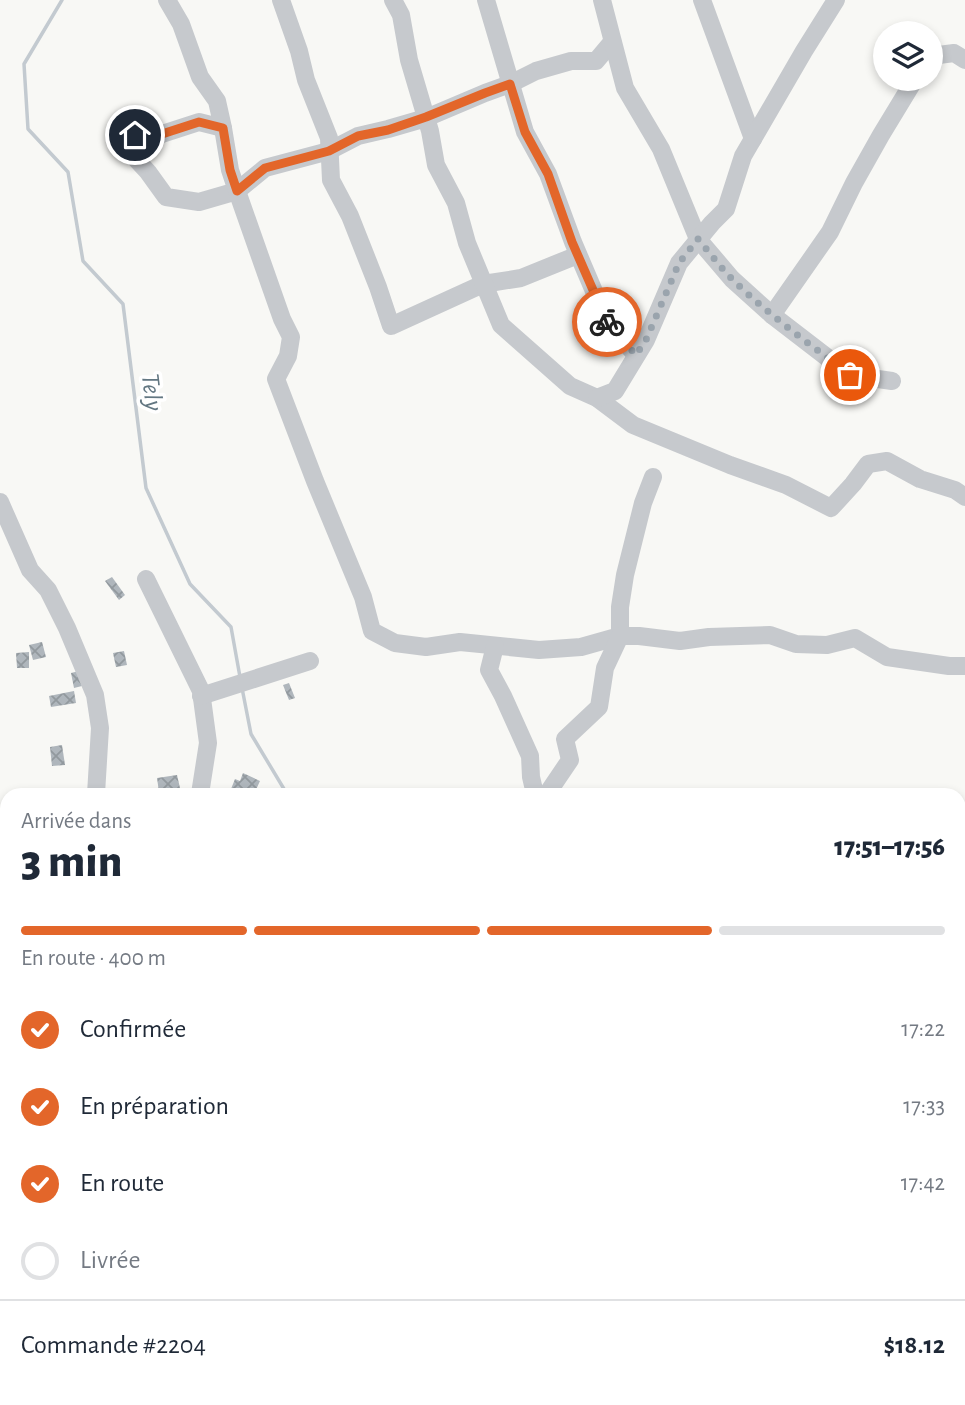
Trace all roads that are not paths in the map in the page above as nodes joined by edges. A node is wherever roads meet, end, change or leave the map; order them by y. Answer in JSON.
{"nodes":[{"id":1,"x":167,"y":0,"type":"edge"},
{"id":2,"x":281,"y":0,"type":"edge"},
{"id":3,"x":393,"y":0,"type":"edge"},
{"id":4,"x":485,"y":0,"type":"edge"},
{"id":5,"x":602,"y":0,"type":"edge"},
{"id":6,"x":702,"y":0,"type":"edge"},
{"id":7,"x":836,"y":0,"type":"edge"},
{"id":8,"x":612,"y":42,"type":"junction"},
{"id":9,"x":943,"y":54,"type":"edge"},
{"id":10,"x":965,"y":60,"type":"edge"},
{"id":11,"x":510,"y":84,"type":"junction"},
{"id":12,"x":908,"y":91,"type":"edge"},
{"id":13,"x":426,"y":117,"type":"junction"},
{"id":14,"x":223,"y":128,"type":"junction"},
{"id":15,"x":753,"y":139,"type":"junction"},
{"id":16,"x":329,"y":151,"type":"junction"},
{"id":17,"x":237,"y":191,"type":"junction"},
{"id":18,"x":698,"y":239,"type":"junction"},
{"id":19,"x":578,"y":255,"type":"junction"},
{"id":20,"x":482,"y":284,"type":"junction"},
{"id":21,"x":772,"y":315,"type":"junction"},
{"id":22,"x":636,"y":355,"type":"junction"},
{"id":23,"x":892,"y":381,"type":"dead end"},
{"id":24,"x":597,"y":398,"type":"junction"},
{"id":25,"x":653,"y":477,"type":"dead end"},
{"id":26,"x":965,"y":497,"type":"edge"},
{"id":27,"x":0,"y":502,"type":"edge"},
{"id":28,"x":146,"y":579,"type":"dead end"},
{"id":29,"x":620,"y":636,"type":"junction"},
{"id":30,"x":495,"y":646,"type":"junction"},
{"id":31,"x":310,"y":662,"type":"dead end"},
{"id":32,"x":965,"y":666,"type":"edge"},
{"id":33,"x":201,"y":696,"type":"junction"},
{"id":34,"x":96,"y":788,"type":"edge"},
{"id":35,"x":201,"y":788,"type":"edge"},
{"id":36,"x":534,"y":788,"type":"edge"},
{"id":37,"x":551,"y":788,"type":"edge"}],
"edges":[{"from":1,"to":14,"type":"street"},
{"from":2,"to":16,"type":"street"},
{"from":3,"to":13,"type":"street"},
{"from":4,"to":11,"type":"street"},
{"from":5,"to":8,"type":"street"},
{"from":6,"to":15,"type":"street"},
{"from":7,"to":15,"type":"street"},
{"from":8,"to":11,"type":"street"},
{"from":8,"to":18,"type":"street"},
{"from":9,"to":10,"type":"street"},
{"from":11,"to":13,"type":"street"},
{"from":11,"to":19,"type":"street"},
{"from":12,"to":21,"type":"street"},
{"from":13,"to":16,"type":"street"},
{"from":13,"to":20,"type":"street"},
{"from":14,"to":17,"type":"street"},
{"from":14,"to":17,"type":"street"},
{"from":15,"to":18,"type":"street"},
{"from":16,"to":17,"type":"street"},
{"from":16,"to":20,"type":"street"},
{"from":17,"to":30,"type":"street"},
{"from":18,"to":21,"type":"street"},
{"from":18,"to":22,"type":"street"},
{"from":19,"to":20,"type":"street"},
{"from":19,"to":22,"type":"street"},
{"from":20,"to":24,"type":"street"},
{"from":21,"to":23,"type":"street"},
{"from":22,"to":24,"type":"street"},
{"from":24,"to":26,"type":"street"},
{"from":25,"to":29,"type":"street"},
{"from":27,"to":34,"type":"street"},
{"from":28,"to":33,"type":"street"},
{"from":29,"to":30,"type":"street"},
{"from":29,"to":32,"type":"street"},
{"from":29,"to":37,"type":"street"},
{"from":30,"to":36,"type":"street"},
{"from":31,"to":33,"type":"street"},
{"from":33,"to":35,"type":"street"}]}
